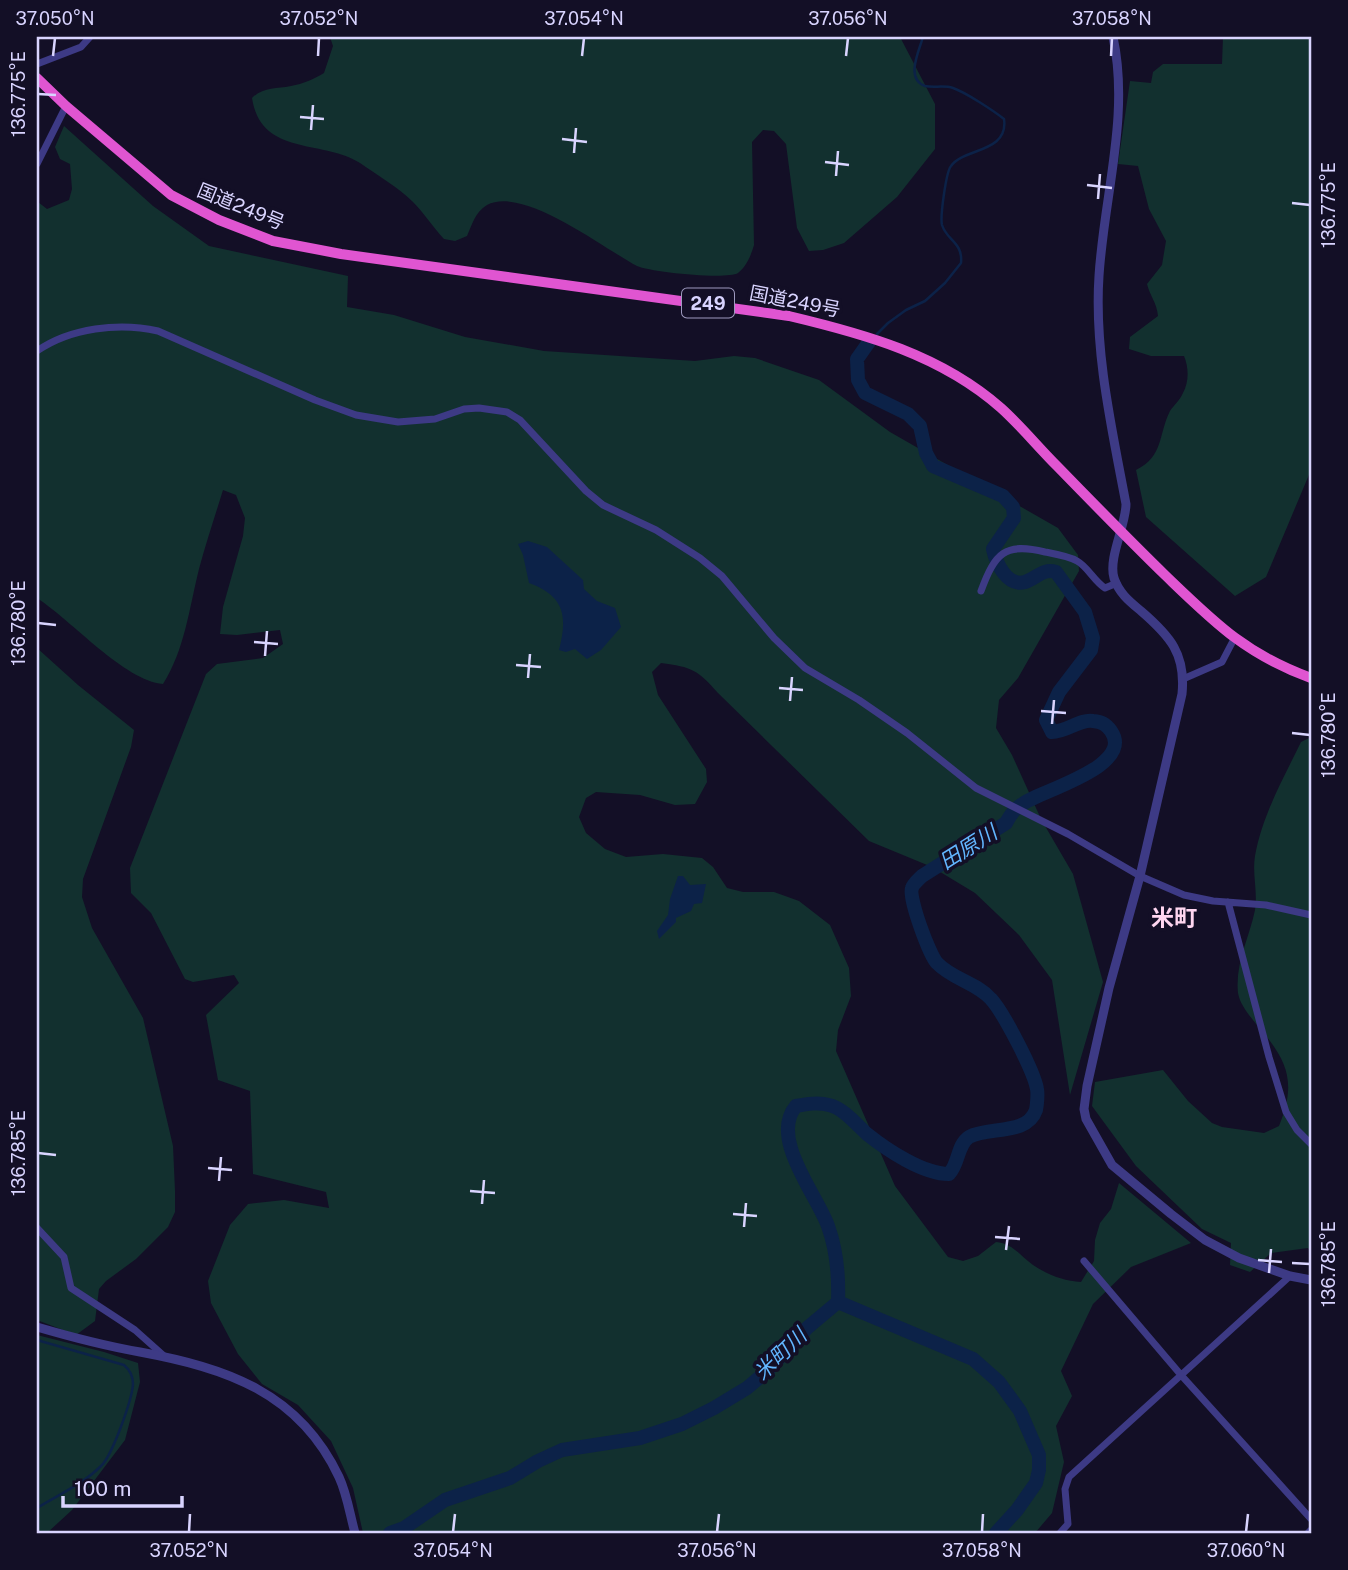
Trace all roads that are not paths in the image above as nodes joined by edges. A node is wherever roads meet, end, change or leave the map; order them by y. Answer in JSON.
{"nodes":[{"id":1,"x":90,"y":37,"type":"edge"},
{"id":2,"x":1113,"y":37,"type":"edge"},
{"id":3,"x":37,"y":64,"type":"edge"},
{"id":4,"x":37,"y":78,"type":"edge"},
{"id":5,"x":66,"y":106,"type":"junction"},
{"id":6,"x":37,"y":164,"type":"edge"},
{"id":7,"x":37,"y":351,"type":"edge"},
{"id":8,"x":1121,"y":531,"type":"junction"},
{"id":9,"x":1116,"y":583,"type":"junction"},
{"id":10,"x":981,"y":591,"type":"dead end"},
{"id":11,"x":1234,"y":639,"type":"junction"},
{"id":12,"x":1311,"y":678,"type":"edge"},
{"id":13,"x":1183,"y":679,"type":"junction"},
{"id":14,"x":1140,"y":876,"type":"junction"},
{"id":15,"x":1228,"y":902,"type":"junction"},
{"id":16,"x":1311,"y":915,"type":"edge"},
{"id":17,"x":1311,"y":1144,"type":"edge"},
{"id":18,"x":37,"y":1228,"type":"edge"},
{"id":19,"x":1084,"y":1261,"type":"dead end"},
{"id":20,"x":1290,"y":1276,"type":"junction"},
{"id":21,"x":1311,"y":1280,"type":"edge"},
{"id":22,"x":37,"y":1327,"type":"edge"},
{"id":23,"x":163,"y":1355,"type":"junction"},
{"id":24,"x":1181,"y":1375,"type":"junction"},
{"id":25,"x":1311,"y":1519,"type":"edge"},
{"id":26,"x":355,"y":1533,"type":"edge"},
{"id":27,"x":1060,"y":1533,"type":"edge"}],
"edges":[{"from":1,"to":3,"type":"street"},
{"from":2,"to":8,"type":"street"},
{"from":4,"to":5,"type":"highway","name":"国道249号","number":"249"},
{"from":5,"to":6,"type":"street"},
{"from":5,"to":8,"type":"highway","name":"国道249号","number":"249"},
{"from":7,"to":14,"type":"street"},
{"from":8,"to":9,"type":"street"},
{"from":8,"to":11,"type":"highway","name":"国道249号","number":"249"},
{"from":9,"to":10,"type":"street"},
{"from":9,"to":13,"type":"street"},
{"from":11,"to":12,"type":"highway","name":"国道249号","number":"249"},
{"from":11,"to":13,"type":"street"},
{"from":13,"to":14,"type":"street"},
{"from":14,"to":15,"type":"street"},
{"from":14,"to":20,"type":"street"},
{"from":15,"to":16,"type":"street"},
{"from":15,"to":17,"type":"street"},
{"from":18,"to":23,"type":"street"},
{"from":19,"to":24,"type":"street"},
{"from":20,"to":21,"type":"street"},
{"from":20,"to":24,"type":"street"},
{"from":22,"to":23,"type":"street"},
{"from":23,"to":26,"type":"street"},
{"from":24,"to":25,"type":"street"},
{"from":24,"to":27,"type":"street"}]}
